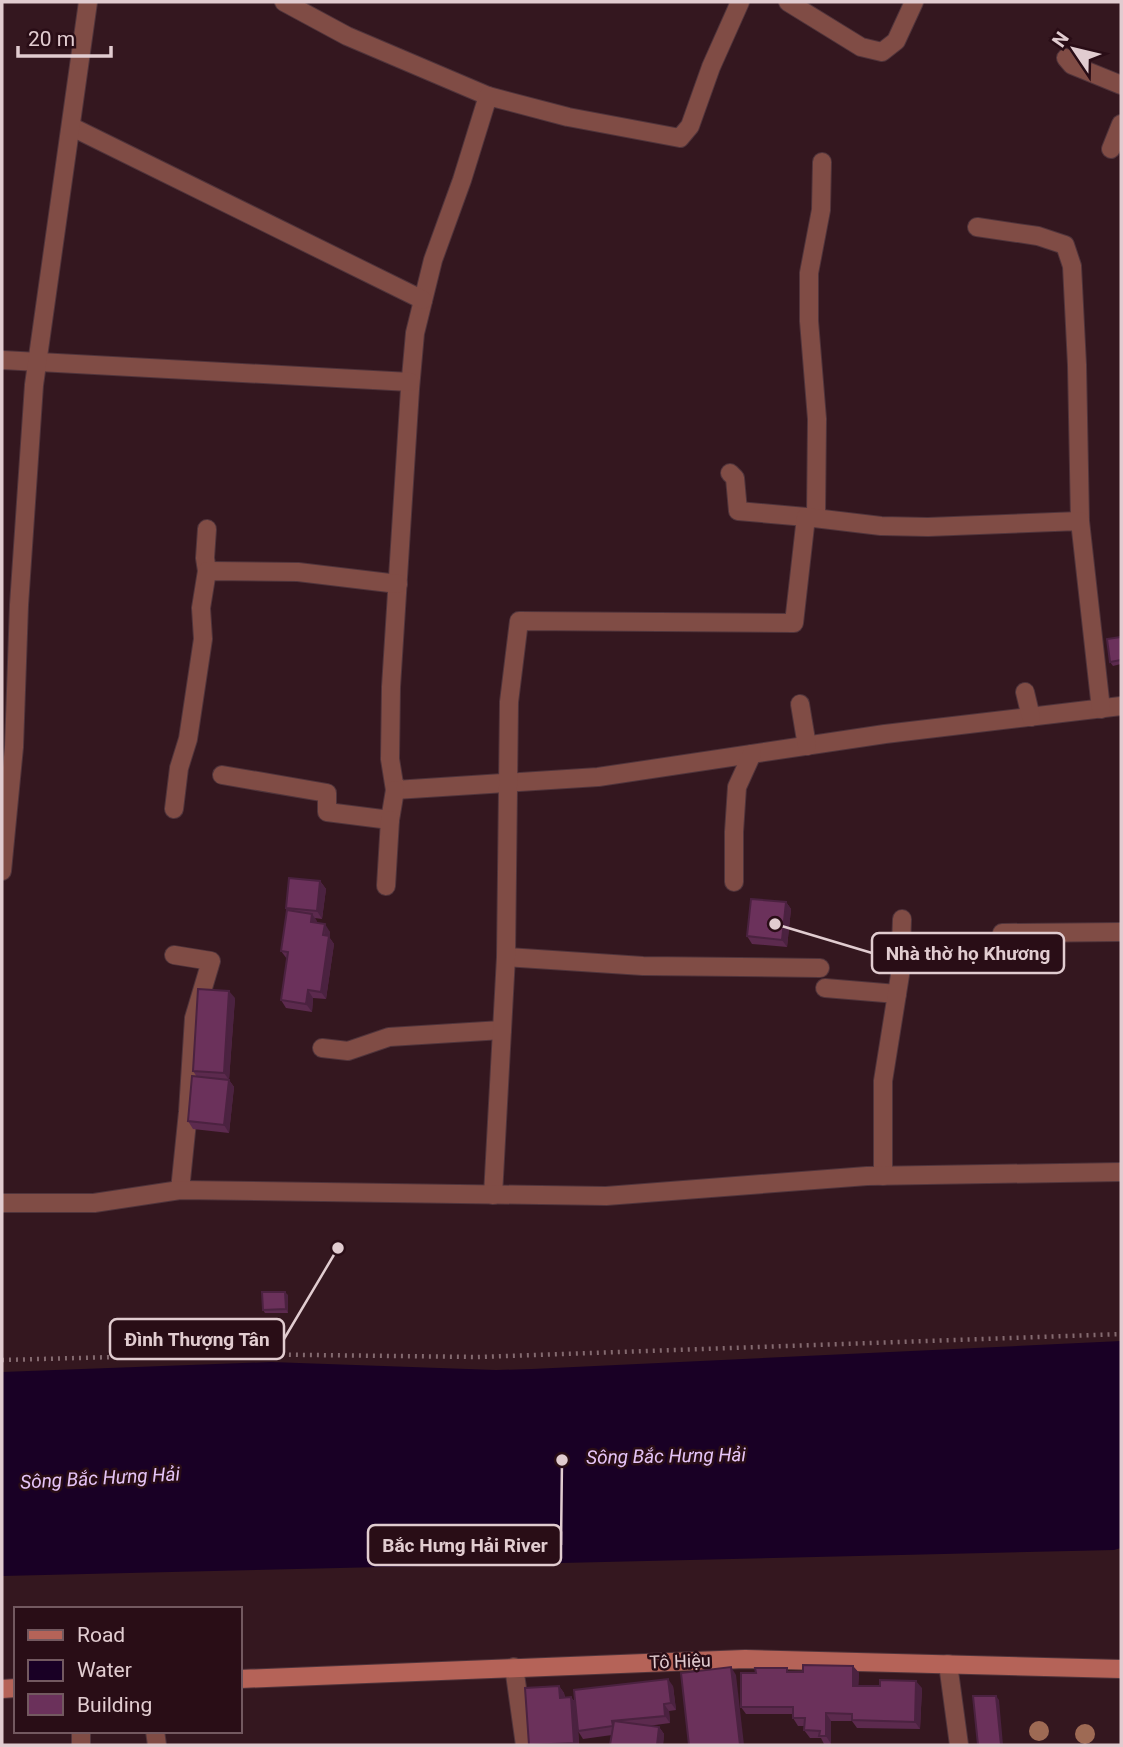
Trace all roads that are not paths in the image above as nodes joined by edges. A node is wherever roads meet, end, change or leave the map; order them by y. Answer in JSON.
{"nodes":[{"id":1,"x":88,"y":2,"type":"edge"},
{"id":2,"x":284,"y":2,"type":"edge"},
{"id":3,"x":740,"y":2,"type":"edge"},
{"id":4,"x":788,"y":2,"type":"edge"},
{"id":5,"x":914,"y":2,"type":"edge"},
{"id":6,"x":1066,"y":58,"type":"dead end"},
{"id":7,"x":1121,"y":85,"type":"edge"},
{"id":8,"x":488,"y":96,"type":"junction"},
{"id":9,"x":1121,"y":124,"type":"edge"},
{"id":10,"x":72,"y":127,"type":"junction"},
{"id":11,"x":1111,"y":149,"type":"dead end"},
{"id":12,"x":822,"y":162,"type":"dead end"},
{"id":13,"x":976,"y":227,"type":"dead end"},
{"id":14,"x":423,"y":300,"type":"junction"},
{"id":15,"x":2,"y":360,"type":"edge"},
{"id":16,"x":38,"y":362,"type":"junction"},
{"id":17,"x":410,"y":382,"type":"junction"},
{"id":18,"x":730,"y":473,"type":"dead end"},
{"id":19,"x":811,"y":517,"type":"junction"},
{"id":20,"x":1080,"y":521,"type":"junction"},
{"id":21,"x":207,"y":529,"type":"dead end"},
{"id":22,"x":207,"y":571,"type":"junction"},
{"id":23,"x":398,"y":584,"type":"junction"},
{"id":24,"x":1025,"y":692,"type":"dead end"},
{"id":25,"x":800,"y":704,"type":"dead end"},
{"id":26,"x":1121,"y":706,"type":"edge"},
{"id":27,"x":1101,"y":709,"type":"junction"},
{"id":28,"x":1031,"y":717,"type":"junction"},
{"id":29,"x":807,"y":746,"type":"junction"},
{"id":30,"x":752,"y":754,"type":"junction"},
{"id":31,"x":222,"y":775,"type":"dead end"},
{"id":32,"x":508,"y":783,"type":"junction"},
{"id":33,"x":395,"y":790,"type":"junction"},
{"id":34,"x":174,"y":809,"type":"dead end"},
{"id":35,"x":390,"y":820,"type":"junction"},
{"id":36,"x":2,"y":871,"type":"edge"},
{"id":37,"x":734,"y":882,"type":"dead end"},
{"id":38,"x":386,"y":886,"type":"dead end"},
{"id":39,"x":902,"y":919,"type":"dead end"},
{"id":40,"x":1121,"y":932,"type":"edge"},
{"id":41,"x":1002,"y":933,"type":"dead end"},
{"id":42,"x":174,"y":956,"type":"dead end"},
{"id":43,"x":506,"y":957,"type":"junction"},
{"id":44,"x":820,"y":968,"type":"dead end"},
{"id":45,"x":825,"y":988,"type":"dead end"},
{"id":46,"x":897,"y":994,"type":"junction"},
{"id":47,"x":502,"y":1030,"type":"junction"},
{"id":48,"x":322,"y":1048,"type":"dead end"},
{"id":49,"x":1121,"y":1172,"type":"edge"},
{"id":50,"x":883,"y":1176,"type":"junction"},
{"id":51,"x":180,"y":1190,"type":"junction"},
{"id":52,"x":493,"y":1195,"type":"junction"},
{"id":53,"x":2,"y":1203,"type":"edge"},
{"id":54,"x":948,"y":1664,"type":"junction"},
{"id":55,"x":514,"y":1667,"type":"junction"},
{"id":56,"x":1121,"y":1669,"type":"edge"},
{"id":57,"x":242,"y":1679,"type":"edge"},
{"id":58,"x":525,"y":1745,"type":"edge"},
{"id":59,"x":959,"y":1745,"type":"edge"}],
"edges":[{"from":1,"to":10,"type":"street"},
{"from":2,"to":8,"type":"street"},
{"from":3,"to":8,"type":"street"},
{"from":4,"to":5,"type":"street"},
{"from":6,"to":7,"type":"street"},
{"from":8,"to":14,"type":"street"},
{"from":9,"to":11,"type":"street"},
{"from":10,"to":14,"type":"street"},
{"from":10,"to":16,"type":"street"},
{"from":12,"to":19,"type":"street"},
{"from":13,"to":20,"type":"street"},
{"from":14,"to":17,"type":"street"},
{"from":15,"to":16,"type":"street"},
{"from":16,"to":17,"type":"street"},
{"from":16,"to":36,"type":"street"},
{"from":17,"to":23,"type":"street"},
{"from":18,"to":19,"type":"street"},
{"from":19,"to":20,"type":"street"},
{"from":19,"to":32,"type":"street"},
{"from":20,"to":27,"type":"street"},
{"from":21,"to":22,"type":"street"},
{"from":22,"to":23,"type":"street"},
{"from":22,"to":34,"type":"street"},
{"from":23,"to":33,"type":"street"},
{"from":24,"to":28,"type":"street"},
{"from":25,"to":29,"type":"street"},
{"from":26,"to":27,"type":"street"},
{"from":27,"to":28,"type":"street"},
{"from":28,"to":29,"type":"street"},
{"from":29,"to":30,"type":"street"},
{"from":30,"to":32,"type":"street"},
{"from":30,"to":37,"type":"street"},
{"from":31,"to":35,"type":"street"},
{"from":32,"to":33,"type":"street"},
{"from":32,"to":43,"type":"street"},
{"from":33,"to":35,"type":"street"},
{"from":35,"to":38,"type":"street"},
{"from":39,"to":46,"type":"street"},
{"from":40,"to":41,"type":"street"},
{"from":42,"to":51,"type":"street"},
{"from":43,"to":44,"type":"street"},
{"from":43,"to":47,"type":"street"},
{"from":45,"to":46,"type":"street"},
{"from":46,"to":50,"type":"street"},
{"from":47,"to":48,"type":"street"},
{"from":47,"to":52,"type":"street"},
{"from":49,"to":50,"type":"street"},
{"from":50,"to":52,"type":"street"},
{"from":51,"to":52,"type":"street"},
{"from":51,"to":53,"type":"street"},
{"from":54,"to":55,"type":"main road","name":"Tô Hiệu"},
{"from":54,"to":56,"type":"main road","name":"Tô Hiệu"},
{"from":54,"to":59,"type":"street"},
{"from":55,"to":57,"type":"main road","name":"Tô Hiệu"},
{"from":55,"to":58,"type":"street"}]}
